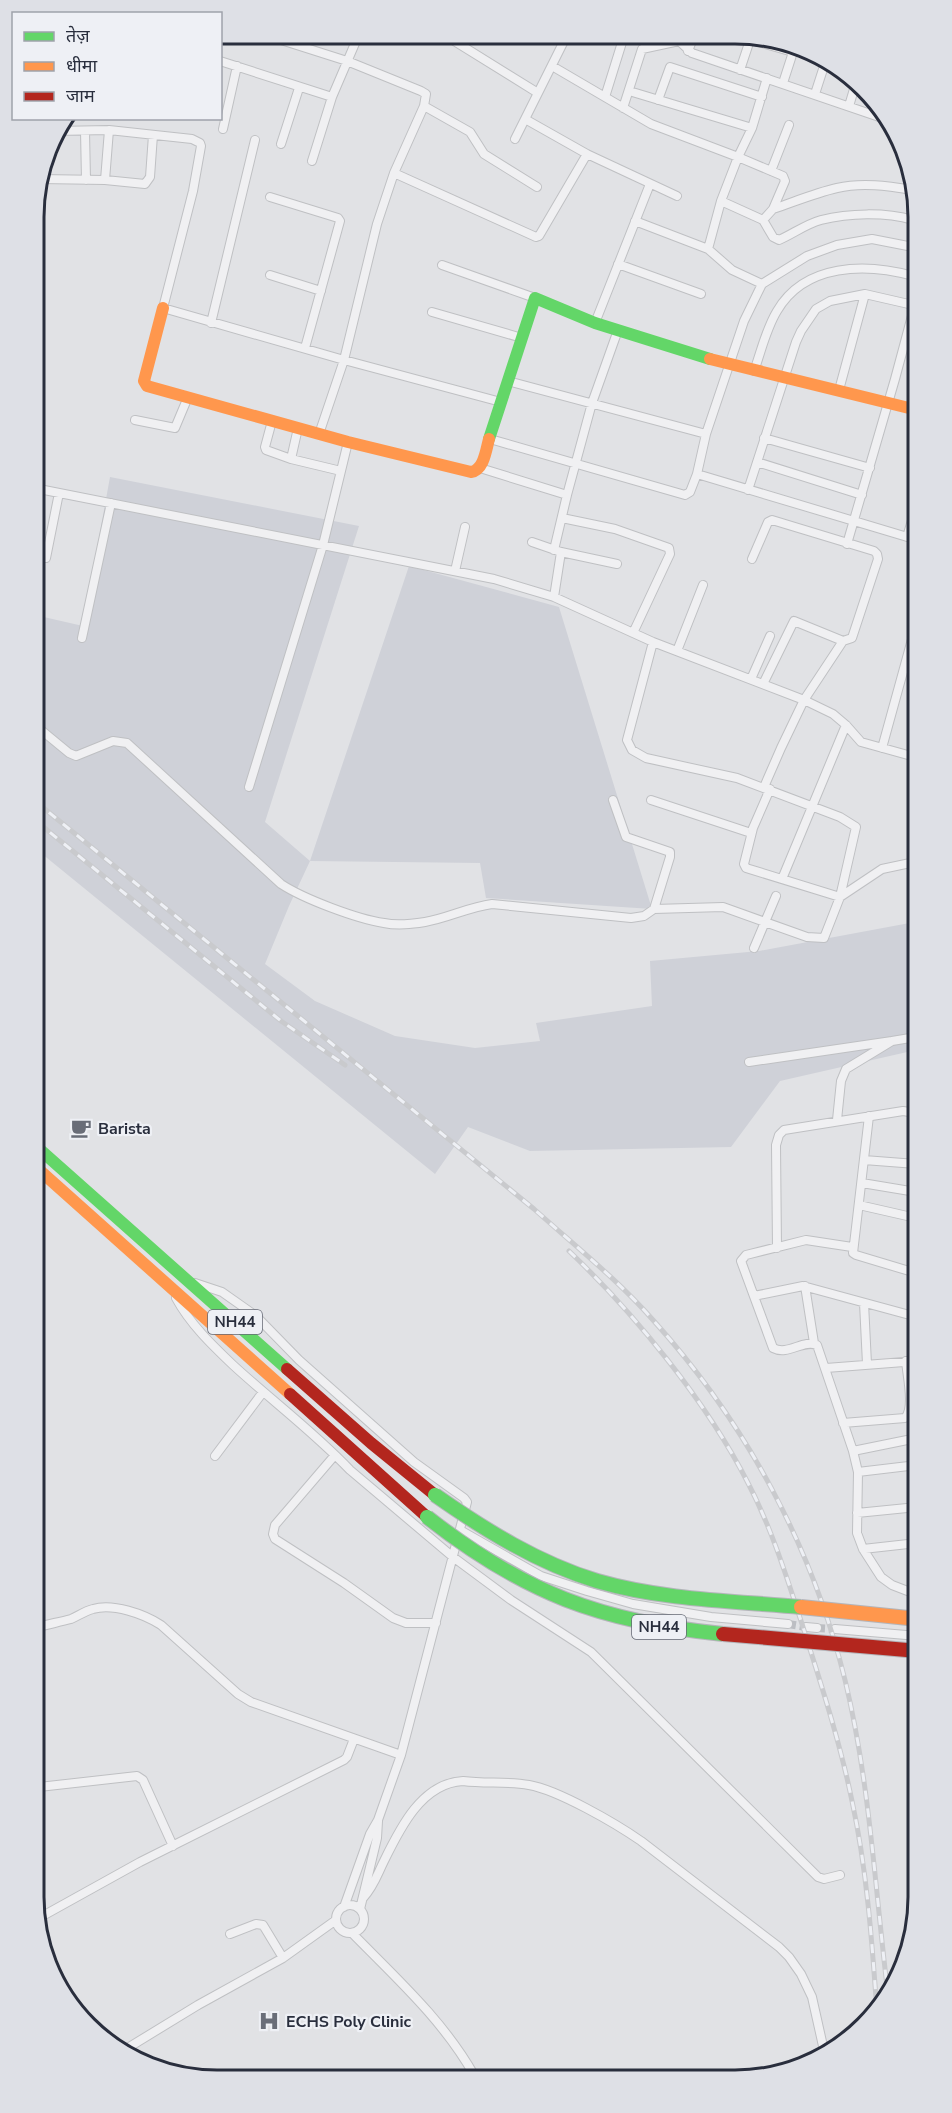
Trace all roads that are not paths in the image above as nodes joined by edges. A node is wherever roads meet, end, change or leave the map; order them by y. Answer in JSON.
{"nodes":[{"id":1,"x":294,"y":44,"type":"edge"},
{"id":2,"x":355,"y":44,"type":"edge"},
{"id":3,"x":459,"y":44,"type":"edge"},
{"id":4,"x":563,"y":44,"type":"edge"},
{"id":5,"x":622,"y":44,"type":"edge"},
{"id":6,"x":658,"y":44,"type":"edge"},
{"id":7,"x":682,"y":44,"type":"edge"},
{"id":8,"x":690,"y":44,"type":"edge"},
{"id":9,"x":749,"y":44,"type":"edge"},
{"id":10,"x":687,"y":51,"type":"junction"},
{"id":11,"x":793,"y":54,"type":"edge"},
{"id":12,"x":347,"y":61,"type":"junction"},
{"id":13,"x":222,"y":62,"type":"edge"},
{"id":14,"x":237,"y":66,"type":"junction"},
{"id":15,"x":552,"y":66,"type":"junction"},
{"id":16,"x":823,"y":68,"type":"edge"},
{"id":17,"x":740,"y":70,"type":"junction"},
{"id":18,"x":767,"y":78,"type":"junction"},
{"id":19,"x":783,"y":83,"type":"junction"},
{"id":20,"x":299,"y":87,"type":"junction"},
{"id":21,"x":854,"y":90,"type":"edge"},
{"id":22,"x":629,"y":91,"type":"junction"},
{"id":23,"x":538,"y":93,"type":"junction"},
{"id":24,"x":815,"y":94,"type":"junction"},
{"id":25,"x":762,"y":96,"type":"junction"},
{"id":26,"x":605,"y":97,"type":"junction"},
{"id":27,"x":332,"y":98,"type":"junction"},
{"id":28,"x":658,"y":100,"type":"junction"},
{"id":29,"x":424,"y":106,"type":"junction"},
{"id":30,"x":849,"y":106,"type":"junction"},
{"id":31,"x":623,"y":108,"type":"junction"},
{"id":32,"x":876,"y":116,"type":"edge"},
{"id":33,"x":525,"y":119,"type":"junction"},
{"id":34,"x":789,"y":125,"type":"dead end"},
{"id":35,"x":752,"y":128,"type":"junction"},
{"id":36,"x":223,"y":129,"type":"dead end"},
{"id":37,"x":85,"y":130,"type":"junction"},
{"id":38,"x":109,"y":130,"type":"junction"},
{"id":39,"x":67,"y":131,"type":"edge"},
{"id":40,"x":153,"y":135,"type":"junction"},
{"id":41,"x":515,"y":139,"type":"dead end"},
{"id":42,"x":255,"y":140,"type":"dead end"},
{"id":43,"x":281,"y":144,"type":"dead end"},
{"id":44,"x":587,"y":154,"type":"junction"},
{"id":45,"x":738,"y":157,"type":"junction"},
{"id":46,"x":312,"y":160,"type":"dead end"},
{"id":47,"x":771,"y":171,"type":"junction"},
{"id":48,"x":394,"y":173,"type":"junction"},
{"id":49,"x":48,"y":179,"type":"edge"},
{"id":50,"x":86,"y":180,"type":"junction"},
{"id":51,"x":105,"y":180,"type":"junction"},
{"id":52,"x":650,"y":184,"type":"junction"},
{"id":53,"x":537,"y":187,"type":"dead end"},
{"id":54,"x":906,"y":189,"type":"edge"},
{"id":55,"x":677,"y":196,"type":"dead end"},
{"id":56,"x":270,"y":197,"type":"dead end"},
{"id":57,"x":721,"y":201,"type":"junction"},
{"id":58,"x":773,"y":209,"type":"junction"},
{"id":59,"x":908,"y":219,"type":"edge"},
{"id":60,"x":764,"y":220,"type":"junction"},
{"id":61,"x":635,"y":221,"type":"junction"},
{"id":62,"x":908,"y":246,"type":"edge"},
{"id":63,"x":708,"y":249,"type":"junction"},
{"id":64,"x":618,"y":264,"type":"junction"},
{"id":65,"x":442,"y":265,"type":"dead end"},
{"id":66,"x":270,"y":275,"type":"dead end"},
{"id":67,"x":908,"y":275,"type":"edge"},
{"id":68,"x":762,"y":284,"type":"junction"},
{"id":69,"x":321,"y":291,"type":"junction"},
{"id":70,"x":701,"y":294,"type":"dead end"},
{"id":71,"x":865,"y":294,"type":"junction"},
{"id":72,"x":535,"y":298,"type":"junction"},
{"id":73,"x":908,"y":304,"type":"edge"},
{"id":74,"x":163,"y":308,"type":"junction"},
{"id":75,"x":432,"y":312,"type":"dead end"},
{"id":76,"x":211,"y":323,"type":"junction"},
{"id":77,"x":595,"y":323,"type":"junction"},
{"id":78,"x":618,"y":330,"type":"junction"},
{"id":79,"x":908,"y":331,"type":"edge"},
{"id":80,"x":522,"y":338,"type":"junction"},
{"id":81,"x":305,"y":348,"type":"junction"},
{"id":82,"x":344,"y":360,"type":"junction"},
{"id":83,"x":729,"y":365,"type":"junction"},
{"id":84,"x":754,"y":371,"type":"junction"},
{"id":85,"x":784,"y":376,"type":"junction"},
{"id":86,"x":508,"y":381,"type":"junction"},
{"id":87,"x":839,"y":390,"type":"junction"},
{"id":88,"x":188,"y":397,"type":"junction"},
{"id":89,"x":501,"y":402,"type":"junction"},
{"id":90,"x":889,"y":402,"type":"junction"},
{"id":91,"x":592,"y":403,"type":"junction"},
{"id":92,"x":908,"y":407,"type":"edge"},
{"id":93,"x":135,"y":420,"type":"dead end"},
{"id":94,"x":272,"y":421,"type":"junction"},
{"id":95,"x":297,"y":428,"type":"junction"},
{"id":96,"x":319,"y":434,"type":"junction"},
{"id":97,"x":706,"y":434,"type":"junction"},
{"id":98,"x":764,"y":438,"type":"junction"},
{"id":99,"x":490,"y":439,"type":"junction"},
{"id":100,"x":348,"y":442,"type":"junction"},
{"id":101,"x":291,"y":459,"type":"junction"},
{"id":102,"x":757,"y":462,"type":"junction"},
{"id":103,"x":576,"y":465,"type":"junction"},
{"id":104,"x":480,"y":468,"type":"junction"},
{"id":105,"x":870,"y":468,"type":"junction"},
{"id":106,"x":341,"y":471,"type":"junction"},
{"id":107,"x":696,"y":474,"type":"junction"},
{"id":108,"x":44,"y":490,"type":"edge"},
{"id":109,"x":748,"y":490,"type":"junction"},
{"id":110,"x":59,"y":493,"type":"junction"},
{"id":111,"x":567,"y":495,"type":"junction"},
{"id":112,"x":862,"y":495,"type":"junction"},
{"id":113,"x":111,"y":503,"type":"junction"},
{"id":114,"x":562,"y":518,"type":"junction"},
{"id":115,"x":855,"y":522,"type":"junction"},
{"id":116,"x":465,"y":527,"type":"dead end"},
{"id":117,"x":908,"y":537,"type":"edge"},
{"id":118,"x":532,"y":542,"type":"dead end"},
{"id":119,"x":323,"y":544,"type":"junction"},
{"id":120,"x":847,"y":544,"type":"junction"},
{"id":121,"x":558,"y":551,"type":"junction"},
{"id":122,"x":46,"y":558,"type":"dead end"},
{"id":123,"x":752,"y":559,"type":"dead end"},
{"id":124,"x":618,"y":564,"type":"dead end"},
{"id":125,"x":455,"y":571,"type":"junction"},
{"id":126,"x":703,"y":585,"type":"dead end"},
{"id":127,"x":554,"y":597,"type":"junction"},
{"id":128,"x":633,"y":633,"type":"junction"},
{"id":129,"x":770,"y":636,"type":"dead end"},
{"id":130,"x":82,"y":638,"type":"dead end"},
{"id":131,"x":843,"y":641,"type":"junction"},
{"id":132,"x":653,"y":642,"type":"junction"},
{"id":133,"x":677,"y":651,"type":"junction"},
{"id":134,"x":908,"y":654,"type":"edge"},
{"id":135,"x":752,"y":679,"type":"junction"},
{"id":136,"x":763,"y":684,"type":"junction"},
{"id":137,"x":804,"y":700,"type":"junction"},
{"id":138,"x":846,"y":724,"type":"junction"},
{"id":139,"x":44,"y":732,"type":"edge"},
{"id":140,"x":882,"y":748,"type":"junction"},
{"id":141,"x":908,"y":755,"type":"edge"},
{"id":142,"x":249,"y":787,"type":"dead end"},
{"id":143,"x":767,"y":788,"type":"junction"},
{"id":144,"x":613,"y":800,"type":"dead end"},
{"id":145,"x":651,"y":800,"type":"dead end"},
{"id":146,"x":813,"y":807,"type":"junction"},
{"id":147,"x":751,"y":833,"type":"junction"},
{"id":148,"x":908,"y":863,"type":"edge"},
{"id":149,"x":782,"y":879,"type":"junction"},
{"id":150,"x":776,"y":896,"type":"dead end"},
{"id":151,"x":840,"y":897,"type":"junction"},
{"id":152,"x":654,"y":909,"type":"junction"},
{"id":153,"x":765,"y":922,"type":"junction"},
{"id":154,"x":754,"y":948,"type":"dead end"},
{"id":155,"x":908,"y":1038,"type":"edge"},
{"id":156,"x":892,"y":1041,"type":"junction"},
{"id":157,"x":750,"y":1062,"type":"dead end"},
{"id":158,"x":908,"y":1112,"type":"edge"},
{"id":159,"x":869,"y":1116,"type":"junction"},
{"id":160,"x":837,"y":1120,"type":"junction"},
{"id":161,"x":43,"y":1153,"type":"edge"},
{"id":162,"x":864,"y":1160,"type":"junction"},
{"id":163,"x":908,"y":1163,"type":"edge"},
{"id":164,"x":43,"y":1174,"type":"edge"},
{"id":165,"x":862,"y":1183,"type":"junction"},
{"id":166,"x":908,"y":1191,"type":"edge"},
{"id":167,"x":859,"y":1205,"type":"junction"},
{"id":168,"x":908,"y":1216,"type":"edge"},
{"id":169,"x":852,"y":1247,"type":"junction"},
{"id":170,"x":777,"y":1248,"type":"junction"},
{"id":171,"x":908,"y":1271,"type":"edge"},
{"id":172,"x":186,"y":1280,"type":"junction"},
{"id":173,"x":169,"y":1286,"type":"junction"},
{"id":174,"x":805,"y":1286,"type":"junction"},
{"id":175,"x":754,"y":1296,"type":"junction"},
{"id":176,"x":864,"y":1303,"type":"junction"},
{"id":177,"x":908,"y":1315,"type":"edge"},
{"id":178,"x":814,"y":1343,"type":"junction"},
{"id":179,"x":906,"y":1360,"type":"joint"},
{"id":180,"x":867,"y":1364,"type":"junction"},
{"id":181,"x":826,"y":1368,"type":"junction"},
{"id":182,"x":908,"y":1383,"type":"edge"},
{"id":183,"x":263,"y":1392,"type":"junction"},
{"id":184,"x":908,"y":1413,"type":"edge"},
{"id":185,"x":843,"y":1423,"type":"junction"},
{"id":186,"x":908,"y":1439,"type":"edge"},
{"id":187,"x":853,"y":1450,"type":"junction"},
{"id":188,"x":335,"y":1455,"type":"junction"},
{"id":189,"x":215,"y":1456,"type":"dead end"},
{"id":190,"x":908,"y":1466,"type":"edge"},
{"id":191,"x":858,"y":1472,"type":"junction"},
{"id":192,"x":908,"y":1508,"type":"edge"},
{"id":193,"x":857,"y":1513,"type":"junction"},
{"id":194,"x":460,"y":1530,"type":"junction"},
{"id":195,"x":908,"y":1544,"type":"edge"},
{"id":196,"x":863,"y":1549,"type":"junction"},
{"id":197,"x":453,"y":1557,"type":"junction"},
{"id":198,"x":908,"y":1591,"type":"edge"},
{"id":199,"x":908,"y":1618,"type":"edge"},
{"id":200,"x":436,"y":1623,"type":"junction"},
{"id":201,"x":788,"y":1624,"type":"tunnel mouth"},
{"id":202,"x":43,"y":1626,"type":"edge"},
{"id":203,"x":806,"y":1627,"type":"tunnel mouth"},
{"id":204,"x":817,"y":1628,"type":"tunnel mouth"},
{"id":205,"x":835,"y":1629,"type":"tunnel mouth"},
{"id":206,"x":908,"y":1635,"type":"edge"},
{"id":207,"x":908,"y":1650,"type":"edge"},
{"id":208,"x":354,"y":1739,"type":"junction"},
{"id":209,"x":401,"y":1755,"type":"junction"},
{"id":210,"x":43,"y":1787,"type":"edge"},
{"id":211,"x":378,"y":1820,"type":"junction"},
{"id":212,"x":173,"y":1846,"type":"junction"},
{"id":213,"x":840,"y":1875,"type":"dead end"},
{"id":214,"x":363,"y":1898,"type":"junction"},
{"id":215,"x":344,"y":1906,"type":"junction"},
{"id":216,"x":360,"y":1909,"type":"junction"},
{"id":217,"x":45,"y":1915,"type":"edge"},
{"id":218,"x":336,"y":1920,"type":"junction"},
{"id":219,"x":352,"y":1933,"type":"junction"},
{"id":220,"x":230,"y":1934,"type":"dead end"},
{"id":221,"x":283,"y":1958,"type":"junction"},
{"id":222,"x":823,"y":2045,"type":"edge"},
{"id":223,"x":130,"y":2046,"type":"edge"},
{"id":224,"x":471,"y":2070,"type":"edge"}],
"edges":[{"from":1,"to":12,"type":"street"},
{"from":2,"to":12,"type":"street"},
{"from":3,"to":23,"type":"street"},
{"from":4,"to":15,"type":"street"},
{"from":5,"to":26,"type":"street"},
{"from":6,"to":22,"type":"street"},
{"from":7,"to":10,"type":"street"},
{"from":8,"to":10,"type":"street"},
{"from":9,"to":17,"type":"street"},
{"from":10,"to":17,"type":"street"},
{"from":11,"to":19,"type":"street"},
{"from":12,"to":27,"type":"street"},
{"from":12,"to":29,"type":"street"},
{"from":13,"to":14,"type":"street"},
{"from":14,"to":20,"type":"street"},
{"from":14,"to":36,"type":"street"},
{"from":15,"to":23,"type":"street"},
{"from":15,"to":26,"type":"street"},
{"from":16,"to":24,"type":"street"},
{"from":17,"to":18,"type":"street"},
{"from":18,"to":19,"type":"street"},
{"from":18,"to":25,"type":"street"},
{"from":19,"to":24,"type":"street"},
{"from":20,"to":27,"type":"street"},
{"from":20,"to":43,"type":"street"},
{"from":21,"to":30,"type":"street"},
{"from":22,"to":28,"type":"street"},
{"from":22,"to":31,"type":"street"},
{"from":23,"to":33,"type":"street"},
{"from":24,"to":30,"type":"street"},
{"from":25,"to":28,"type":"street"},
{"from":25,"to":35,"type":"street"},
{"from":26,"to":31,"type":"street"},
{"from":27,"to":46,"type":"street"},
{"from":28,"to":35,"type":"street"},
{"from":29,"to":48,"type":"street"},
{"from":29,"to":53,"type":"street"},
{"from":30,"to":32,"type":"street"},
{"from":31,"to":45,"type":"street"},
{"from":33,"to":41,"type":"street"},
{"from":33,"to":44,"type":"street"},
{"from":34,"to":47,"type":"street"},
{"from":35,"to":45,"type":"street"},
{"from":37,"to":38,"type":"street"},
{"from":37,"to":39,"type":"street"},
{"from":37,"to":50,"type":"street"},
{"from":38,"to":40,"type":"street"},
{"from":38,"to":51,"type":"street"},
{"from":40,"to":51,"type":"street"},
{"from":40,"to":74,"type":"street"},
{"from":42,"to":76,"type":"street"},
{"from":44,"to":48,"type":"street"},
{"from":44,"to":52,"type":"street"},
{"from":45,"to":47,"type":"street"},
{"from":45,"to":57,"type":"street"},
{"from":47,"to":58,"type":"street"},
{"from":48,"to":82,"type":"street"},
{"from":49,"to":50,"type":"street"},
{"from":50,"to":51,"type":"street"},
{"from":52,"to":55,"type":"street"},
{"from":52,"to":61,"type":"street"},
{"from":54,"to":58,"type":"street"},
{"from":56,"to":69,"type":"street"},
{"from":57,"to":60,"type":"street"},
{"from":57,"to":63,"type":"street"},
{"from":58,"to":60,"type":"street"},
{"from":59,"to":60,"type":"street"},
{"from":61,"to":63,"type":"street"},
{"from":61,"to":64,"type":"street"},
{"from":62,"to":68,"type":"street"},
{"from":63,"to":68,"type":"street"},
{"from":64,"to":70,"type":"street"},
{"from":64,"to":77,"type":"street"},
{"from":65,"to":72,"type":"street"},
{"from":66,"to":69,"type":"street"},
{"from":67,"to":84,"type":"street"},
{"from":68,"to":83,"type":"street"},
{"from":69,"to":81,"type":"street"},
{"from":71,"to":73,"type":"street"},
{"from":71,"to":85,"type":"street"},
{"from":71,"to":87,"type":"street"},
{"from":72,"to":77,"type":"main road"},
{"from":72,"to":80,"type":"main road"},
{"from":74,"to":76,"type":"street"},
{"from":74,"to":88,"type":"main road"},
{"from":75,"to":80,"type":"street"},
{"from":76,"to":81,"type":"street"},
{"from":77,"to":78,"type":"main road"},
{"from":78,"to":83,"type":"main road"},
{"from":78,"to":91,"type":"street"},
{"from":79,"to":90,"type":"street"},
{"from":80,"to":86,"type":"main road"},
{"from":81,"to":82,"type":"street"},
{"from":82,"to":89,"type":"street"},
{"from":82,"to":96,"type":"street"},
{"from":83,"to":84,"type":"main road"},
{"from":83,"to":97,"type":"street"},
{"from":84,"to":85,"type":"main road"},
{"from":85,"to":87,"type":"main road"},
{"from":85,"to":98,"type":"street"},
{"from":86,"to":89,"type":"main road"},
{"from":86,"to":91,"type":"street"},
{"from":87,"to":90,"type":"main road"},
{"from":88,"to":93,"type":"street"},
{"from":88,"to":94,"type":"main road"},
{"from":89,"to":99,"type":"main road"},
{"from":90,"to":92,"type":"main road"},
{"from":90,"to":105,"type":"street"},
{"from":91,"to":97,"type":"street"},
{"from":91,"to":103,"type":"street"},
{"from":94,"to":95,"type":"main road"},
{"from":94,"to":101,"type":"street"},
{"from":95,"to":96,"type":"main road"},
{"from":95,"to":101,"type":"street"},
{"from":96,"to":100,"type":"main road"},
{"from":97,"to":107,"type":"street"},
{"from":98,"to":102,"type":"street"},
{"from":98,"to":105,"type":"street"},
{"from":99,"to":103,"type":"street"},
{"from":99,"to":104,"type":"main road"},
{"from":100,"to":104,"type":"main road"},
{"from":100,"to":106,"type":"street"},
{"from":101,"to":106,"type":"street"},
{"from":102,"to":109,"type":"street"},
{"from":102,"to":112,"type":"street"},
{"from":103,"to":107,"type":"street"},
{"from":103,"to":111,"type":"street"},
{"from":104,"to":111,"type":"street"},
{"from":105,"to":112,"type":"street"},
{"from":106,"to":119,"type":"street"},
{"from":107,"to":109,"type":"street"},
{"from":108,"to":110,"type":"street"},
{"from":109,"to":115,"type":"street"},
{"from":110,"to":113,"type":"street"},
{"from":110,"to":122,"type":"street"},
{"from":111,"to":114,"type":"street"},
{"from":112,"to":115,"type":"street"},
{"from":113,"to":119,"type":"street"},
{"from":113,"to":130,"type":"street"},
{"from":114,"to":121,"type":"street"},
{"from":114,"to":128,"type":"street"},
{"from":115,"to":117,"type":"street"},
{"from":115,"to":120,"type":"street"},
{"from":116,"to":125,"type":"street"},
{"from":118,"to":121,"type":"street"},
{"from":119,"to":125,"type":"street"},
{"from":119,"to":142,"type":"street"},
{"from":120,"to":123,"type":"street"},
{"from":120,"to":131,"type":"street"},
{"from":121,"to":124,"type":"street"},
{"from":121,"to":127,"type":"street"},
{"from":125,"to":127,"type":"street"},
{"from":126,"to":133,"type":"street"},
{"from":127,"to":128,"type":"street"},
{"from":128,"to":132,"type":"street"},
{"from":129,"to":135,"type":"street"},
{"from":131,"to":136,"type":"street"},
{"from":131,"to":137,"type":"street"},
{"from":132,"to":133,"type":"street"},
{"from":132,"to":143,"type":"street"},
{"from":133,"to":135,"type":"street"},
{"from":134,"to":140,"type":"street"},
{"from":135,"to":136,"type":"street"},
{"from":136,"to":137,"type":"street"},
{"from":137,"to":138,"type":"street"},
{"from":137,"to":143,"type":"street"},
{"from":138,"to":140,"type":"street"},
{"from":138,"to":146,"type":"street"},
{"from":139,"to":152,"type":"street"},
{"from":140,"to":141,"type":"street"},
{"from":143,"to":146,"type":"street"},
{"from":143,"to":147,"type":"street"},
{"from":144,"to":152,"type":"street"},
{"from":145,"to":147,"type":"street"},
{"from":146,"to":149,"type":"street"},
{"from":146,"to":151,"type":"street"},
{"from":147,"to":149,"type":"street"},
{"from":148,"to":151,"type":"street"},
{"from":149,"to":151,"type":"street"},
{"from":150,"to":153,"type":"street"},
{"from":151,"to":153,"type":"street"},
{"from":152,"to":153,"type":"street"},
{"from":153,"to":154,"type":"street"},
{"from":155,"to":156,"type":"street"},
{"from":156,"to":157,"type":"street"},
{"from":156,"to":160,"type":"street"},
{"from":158,"to":159,"type":"street"},
{"from":159,"to":160,"type":"street"},
{"from":159,"to":162,"type":"street"},
{"from":160,"to":170,"type":"street"},
{"from":161,"to":172,"type":"main road","number":"NH44"},
{"from":162,"to":163,"type":"street"},
{"from":162,"to":165,"type":"street"},
{"from":164,"to":173,"type":"main road","number":"NH44"},
{"from":165,"to":166,"type":"street"},
{"from":165,"to":167,"type":"street"},
{"from":167,"to":168,"type":"street"},
{"from":167,"to":169,"type":"street"},
{"from":169,"to":170,"type":"street"},
{"from":169,"to":171,"type":"street"},
{"from":170,"to":175,"type":"street"},
{"from":172,"to":194,"type":"street"},
{"from":172,"to":199,"type":"main road","number":"NH44","bridge":true},
{"from":173,"to":183,"type":"street"},
{"from":173,"to":207,"type":"main road","number":"NH44","bridge":true},
{"from":174,"to":175,"type":"street"},
{"from":174,"to":176,"type":"street"},
{"from":174,"to":178,"type":"street"},
{"from":175,"to":178,"type":"street"},
{"from":176,"to":177,"type":"street"},
{"from":176,"to":180,"type":"street"},
{"from":178,"to":181,"type":"street"},
{"from":179,"to":180,"type":"street"},
{"from":179,"to":182,"type":"street"},
{"from":180,"to":181,"type":"street"},
{"from":181,"to":185,"type":"street"},
{"from":183,"to":188,"type":"street"},
{"from":183,"to":189,"type":"street"},
{"from":184,"to":185,"type":"street"},
{"from":185,"to":187,"type":"street"},
{"from":186,"to":187,"type":"street"},
{"from":187,"to":191,"type":"street"},
{"from":188,"to":197,"type":"street"},
{"from":188,"to":200,"type":"street"},
{"from":190,"to":191,"type":"street"},
{"from":191,"to":193,"type":"street"},
{"from":192,"to":193,"type":"street"},
{"from":193,"to":196,"type":"street"},
{"from":194,"to":197,"type":"street"},
{"from":194,"to":201,"type":"street"},
{"from":195,"to":196,"type":"street"},
{"from":196,"to":198,"type":"street"},
{"from":197,"to":200,"type":"street"},
{"from":197,"to":213,"type":"street"},
{"from":200,"to":209,"type":"street"},
{"from":202,"to":208,"type":"street"},
{"from":203,"to":204,"type":"street"},
{"from":205,"to":206,"type":"street"},
{"from":208,"to":209,"type":"street"},
{"from":208,"to":212,"type":"street"},
{"from":209,"to":211,"type":"street"},
{"from":210,"to":212,"type":"street"},
{"from":211,"to":214,"type":"street"},
{"from":211,"to":215,"type":"street"},
{"from":212,"to":217,"type":"street"},
{"from":214,"to":216,"type":"street"},
{"from":214,"to":222,"type":"street"},
{"from":215,"to":216,"type":"street"},
{"from":215,"to":218,"type":"street"},
{"from":216,"to":219,"type":"street"},
{"from":218,"to":219,"type":"street"},
{"from":218,"to":221,"type":"street"},
{"from":219,"to":224,"type":"street"},
{"from":220,"to":221,"type":"street"},
{"from":221,"to":223,"type":"street"}]}
